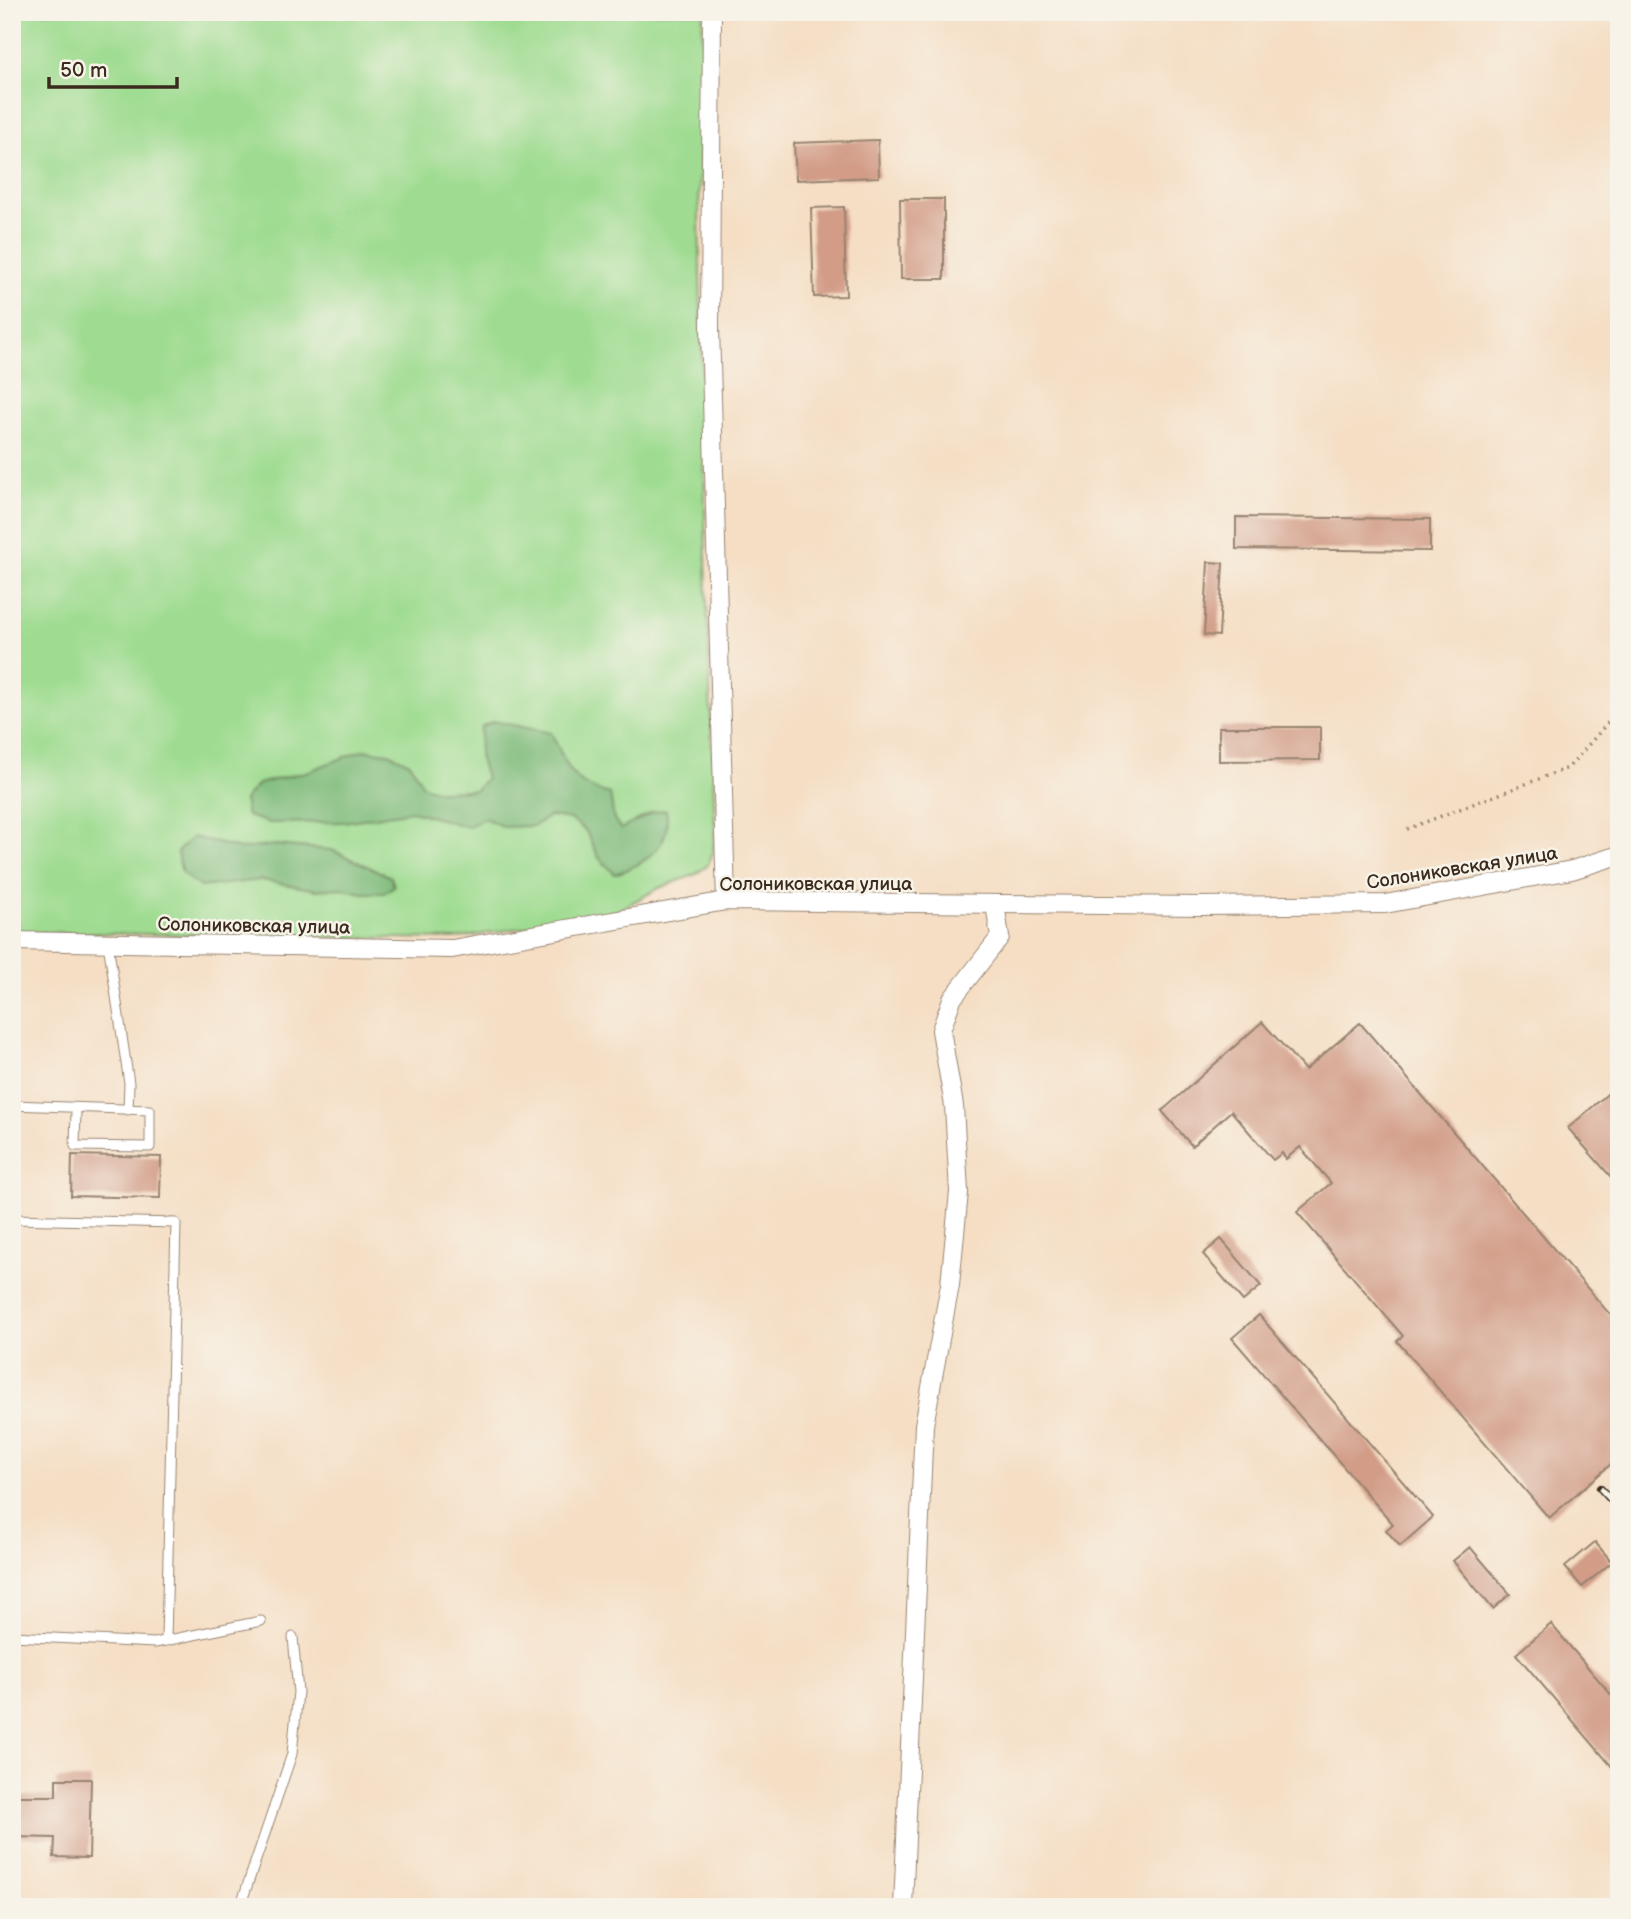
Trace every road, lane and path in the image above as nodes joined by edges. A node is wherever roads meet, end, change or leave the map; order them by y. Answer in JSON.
{"nodes":[{"id":1,"x":712,"y":12,"type":"edge"},
{"id":2,"x":1619,"y":710,"type":"edge"},
{"id":3,"x":1407,"y":829,"type":"dead end"},
{"id":4,"x":1619,"y":855,"type":"edge"},
{"id":5,"x":726,"y":901,"type":"junction"},
{"id":6,"x":995,"y":904,"type":"junction"},
{"id":7,"x":12,"y":941,"type":"edge"},
{"id":8,"x":108,"y":943,"type":"junction"},
{"id":9,"x":12,"y":1105,"type":"edge"},
{"id":10,"x":76,"y":1109,"type":"junction"},
{"id":11,"x":128,"y":1110,"type":"junction"},
{"id":12,"x":12,"y":1219,"type":"edge"},
{"id":13,"x":261,"y":1621,"type":"dead end"},
{"id":14,"x":12,"y":1636,"type":"edge"},
{"id":15,"x":293,"y":1637,"type":"dead end"},
{"id":16,"x":166,"y":1641,"type":"junction"},
{"id":17,"x":240,"y":1907,"type":"edge"},
{"id":18,"x":903,"y":1907,"type":"edge"}],
"edges":[{"from":1,"to":5,"type":"street"},
{"from":2,"to":3,"type":"path"},
{"from":4,"to":6,"type":"street","name":"Солониковская улица"},
{"from":5,"to":6,"type":"street","name":"Солониковская улица"},
{"from":5,"to":8,"type":"street","name":"Солониковская улица"},
{"from":6,"to":18,"type":"street"},
{"from":7,"to":8,"type":"street","name":"Солониковская улица"},
{"from":8,"to":11,"type":"lane"},
{"from":9,"to":10,"type":"lane"},
{"from":10,"to":11,"type":"lane"},
{"from":10,"to":11,"type":"lane"},
{"from":12,"to":16,"type":"lane"},
{"from":13,"to":16,"type":"lane"},
{"from":14,"to":16,"type":"lane"},
{"from":15,"to":17,"type":"lane"}]}
